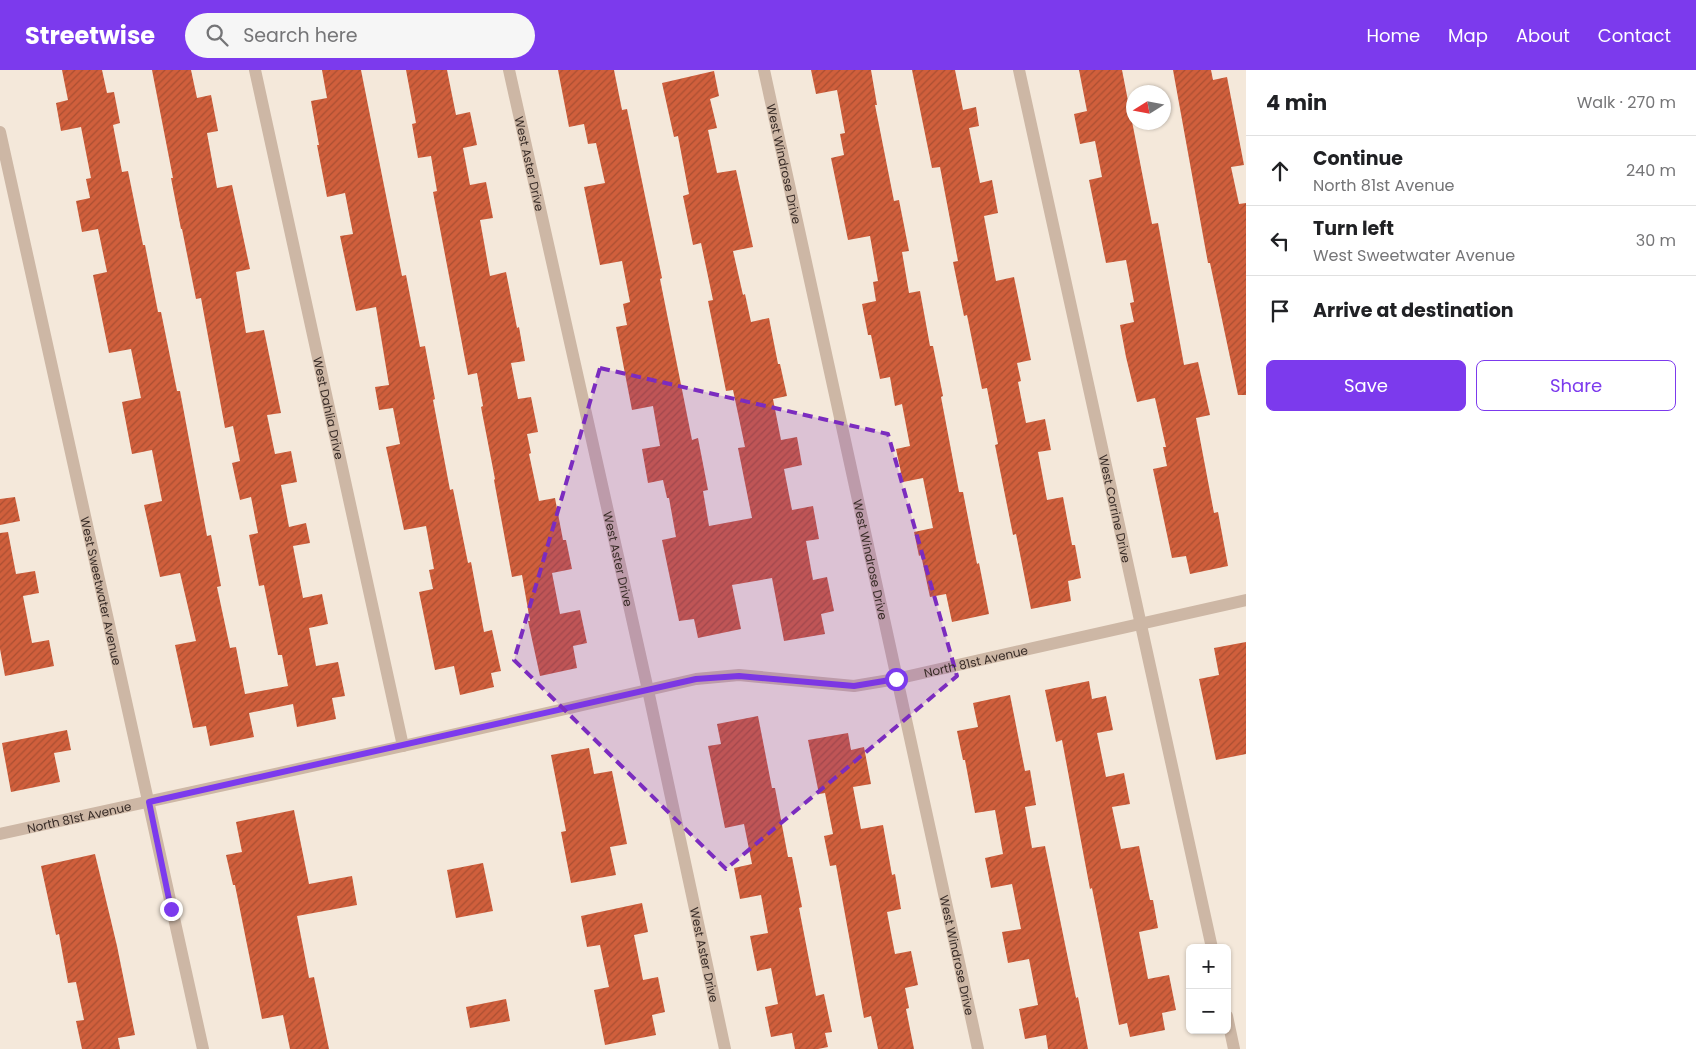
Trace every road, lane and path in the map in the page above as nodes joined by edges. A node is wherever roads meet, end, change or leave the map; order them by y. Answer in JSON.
{"nodes":[{"id":1,"x":255,"y":70,"type":"edge"},
{"id":2,"x":509,"y":70,"type":"edge"},
{"id":3,"x":764,"y":70,"type":"edge"},
{"id":4,"x":1019,"y":70,"type":"edge"},
{"id":5,"x":0,"y":132,"type":"edge"},
{"id":6,"x":1246,"y":600,"type":"edge"},
{"id":7,"x":1141,"y":624,"type":"junction"},
{"id":8,"x":896,"y":679,"type":"junction"},
{"id":9,"x":648,"y":690,"type":"junction"},
{"id":10,"x":403,"y":746,"type":"junction"},
{"id":11,"x":149,"y":802,"type":"junction"},
{"id":12,"x":0,"y":834,"type":"edge"},
{"id":13,"x":1211,"y":944,"type":"edge"},
{"id":14,"x":1231,"y":1034,"type":"edge"},
{"id":15,"x":203,"y":1049,"type":"edge"},
{"id":16,"x":725,"y":1049,"type":"edge"},
{"id":17,"x":978,"y":1049,"type":"edge"},
{"id":18,"x":1234,"y":1049,"type":"edge"}],
"edges":[{"from":1,"to":10,"type":"street","name":"West Dahlia Drive"},
{"from":2,"to":9,"type":"street","name":"West Aster Drive"},
{"from":3,"to":8,"type":"street","name":"West Windrose Drive"},
{"from":4,"to":7,"type":"street","name":"West Corrine Drive"},
{"from":5,"to":11,"type":"street","name":"West Sweetwater Avenue"},
{"from":6,"to":7,"type":"street","name":"North 81st Avenue"},
{"from":7,"to":8,"type":"street","name":"North 81st Avenue"},
{"from":7,"to":13,"type":"street","name":"West Corrine Drive"},
{"from":8,"to":9,"type":"street","name":"North 81st Avenue"},
{"from":8,"to":17,"type":"street","name":"West Windrose Drive"},
{"from":9,"to":10,"type":"street","name":"North 81st Avenue"},
{"from":9,"to":16,"type":"street","name":"West Aster Drive"},
{"from":10,"to":11,"type":"street","name":"North 81st Avenue"},
{"from":11,"to":12,"type":"street","name":"North 81st Avenue"},
{"from":11,"to":15,"type":"street","name":"West Sweetwater Avenue"},
{"from":14,"to":18,"type":"street"}]}
